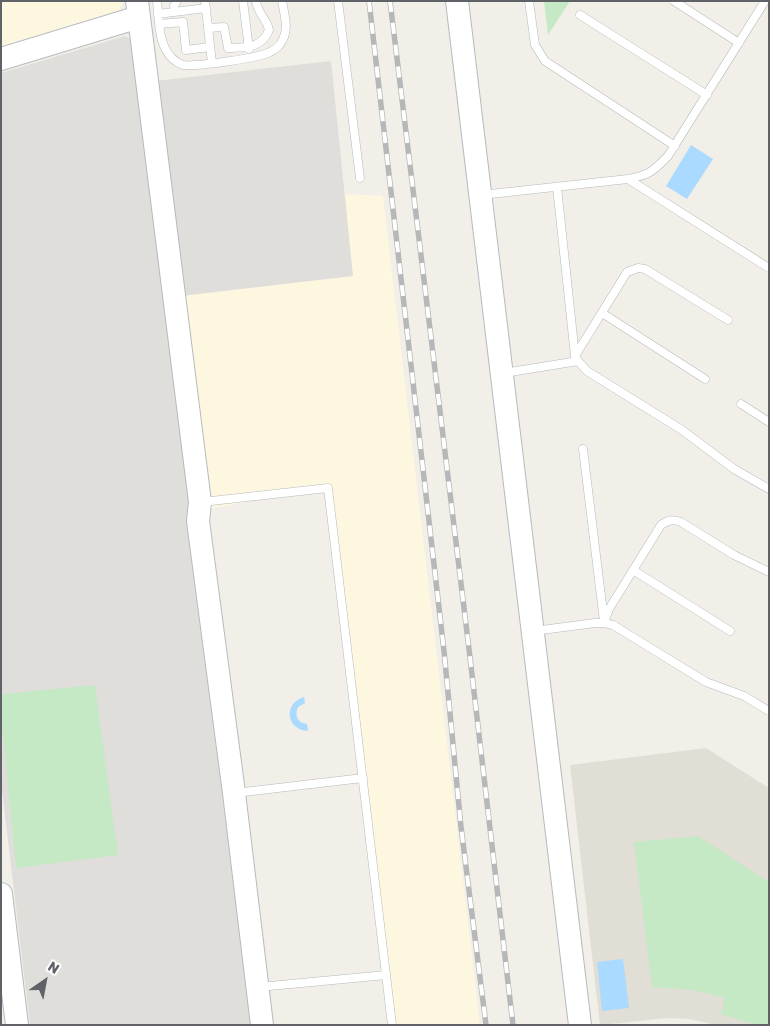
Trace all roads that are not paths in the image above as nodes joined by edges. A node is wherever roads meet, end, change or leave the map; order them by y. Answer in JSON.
{"nodes":[{"id":1,"x":157,"y":1,"type":"edge"},
{"id":2,"x":177,"y":1,"type":"edge"},
{"id":3,"x":243,"y":1,"type":"edge"},
{"id":4,"x":256,"y":1,"type":"edge"},
{"id":5,"x":282,"y":1,"type":"edge"},
{"id":6,"x":338,"y":1,"type":"edge"},
{"id":7,"x":457,"y":1,"type":"edge"},
{"id":8,"x":529,"y":1,"type":"edge"},
{"id":9,"x":674,"y":1,"type":"edge"},
{"id":10,"x":765,"y":1,"type":"edge"},
{"id":11,"x":205,"y":5,"type":"edge"},
{"id":12,"x":175,"y":12,"type":"junction"},
{"id":13,"x":149,"y":14,"type":"edge"},
{"id":14,"x":580,"y":16,"type":"dead end"},
{"id":15,"x":208,"y":28,"type":"junction"},
{"id":16,"x":739,"y":43,"type":"junction"},
{"id":17,"x":249,"y":46,"type":"junction"},
{"id":18,"x":210,"y":47,"type":"junction"},
{"id":19,"x":250,"y":57,"type":"junction"},
{"id":20,"x":1,"y":59,"type":"edge"},
{"id":21,"x":212,"y":63,"type":"junction"},
{"id":22,"x":707,"y":95,"type":"junction"},
{"id":23,"x":675,"y":146,"type":"junction"},
{"id":24,"x":360,"y":178,"type":"dead end"},
{"id":25,"x":628,"y":179,"type":"junction"},
{"id":26,"x":557,"y":187,"type":"junction"},
{"id":27,"x":480,"y":196,"type":"junction"},
{"id":28,"x":769,"y":268,"type":"edge"},
{"id":29,"x":602,"y":313,"type":"junction"},
{"id":30,"x":728,"y":320,"type":"dead end"},
{"id":31,"x":576,"y":359,"type":"junction"},
{"id":32,"x":502,"y":374,"type":"junction"},
{"id":33,"x":705,"y":379,"type":"dead end"},
{"id":34,"x":741,"y":404,"type":"dead end"},
{"id":35,"x":769,"y":422,"type":"edge"},
{"id":36,"x":583,"y":449,"type":"dead end"},
{"id":37,"x":769,"y":489,"type":"edge"},
{"id":38,"x":200,"y":502,"type":"junction"},
{"id":39,"x":633,"y":570,"type":"junction"},
{"id":40,"x":769,"y":572,"type":"edge"},
{"id":41,"x":604,"y":623,"type":"junction"},
{"id":42,"x":533,"y":632,"type":"junction"},
{"id":43,"x":730,"y":632,"type":"dead end"},
{"id":44,"x":769,"y":711,"type":"edge"},
{"id":45,"x":363,"y":778,"type":"junction"},
{"id":46,"x":234,"y":793,"type":"junction"},
{"id":47,"x":1,"y":894,"type":"edge"},
{"id":48,"x":6,"y":970,"type":"edge"},
{"id":49,"x":386,"y":975,"type":"junction"},
{"id":50,"x":258,"y":988,"type":"junction"},
{"id":51,"x":17,"y":1025,"type":"edge"},
{"id":52,"x":262,"y":1025,"type":"edge"},
{"id":53,"x":392,"y":1025,"type":"edge"},
{"id":54,"x":580,"y":1025,"type":"edge"}],
"edges":[{"from":1,"to":13,"type":"lane"},
{"from":2,"to":12,"type":"lane"},
{"from":3,"to":17,"type":"lane"},
{"from":4,"to":17,"type":"lane"},
{"from":5,"to":19,"type":"lane"},
{"from":6,"to":24,"type":"lane"},
{"from":7,"to":27,"type":"street"},
{"from":8,"to":23,"type":"lane"},
{"from":9,"to":16,"type":"lane"},
{"from":10,"to":16,"type":"lane"},
{"from":11,"to":12,"type":"lane"},
{"from":11,"to":15,"type":"lane"},
{"from":12,"to":13,"type":"lane"},
{"from":13,"to":18,"type":"lane"},
{"from":13,"to":20,"type":"street"},
{"from":13,"to":21,"type":"lane"},
{"from":13,"to":38,"type":"street"},
{"from":14,"to":22,"type":"lane"},
{"from":15,"to":17,"type":"lane"},
{"from":15,"to":18,"type":"lane"},
{"from":16,"to":22,"type":"lane"},
{"from":17,"to":19,"type":"lane"},
{"from":18,"to":21,"type":"lane"},
{"from":19,"to":21,"type":"lane"},
{"from":22,"to":23,"type":"lane"},
{"from":23,"to":25,"type":"lane"},
{"from":25,"to":26,"type":"lane"},
{"from":25,"to":28,"type":"lane"},
{"from":26,"to":27,"type":"lane"},
{"from":26,"to":31,"type":"lane"},
{"from":27,"to":32,"type":"street"},
{"from":29,"to":30,"type":"lane"},
{"from":29,"to":31,"type":"lane"},
{"from":29,"to":33,"type":"lane"},
{"from":31,"to":32,"type":"lane"},
{"from":31,"to":37,"type":"lane"},
{"from":32,"to":42,"type":"street"},
{"from":34,"to":35,"type":"lane"},
{"from":36,"to":41,"type":"lane"},
{"from":38,"to":45,"type":"lane"},
{"from":38,"to":46,"type":"street"},
{"from":39,"to":40,"type":"lane"},
{"from":39,"to":41,"type":"lane"},
{"from":39,"to":43,"type":"lane"},
{"from":41,"to":42,"type":"lane"},
{"from":41,"to":44,"type":"lane"},
{"from":42,"to":54,"type":"street"},
{"from":45,"to":46,"type":"lane"},
{"from":45,"to":49,"type":"lane"},
{"from":46,"to":50,"type":"street"},
{"from":47,"to":48,"type":"street"},
{"from":48,"to":51,"type":"street"},
{"from":49,"to":50,"type":"lane"},
{"from":49,"to":53,"type":"lane"},
{"from":50,"to":52,"type":"street"}]}
